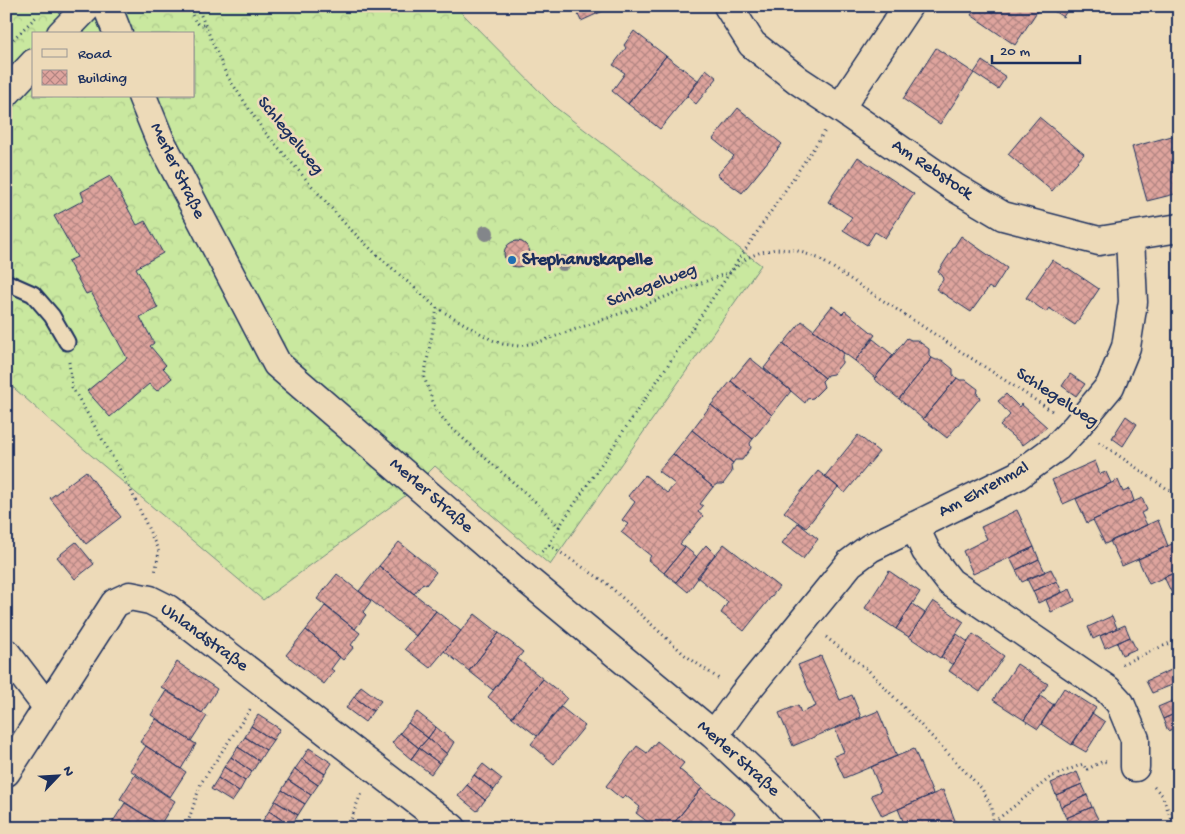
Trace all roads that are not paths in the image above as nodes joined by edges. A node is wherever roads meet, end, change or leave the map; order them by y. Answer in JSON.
{"nodes":[{"id":1,"x":88,"y":6,"type":"edge"},
{"id":2,"x":107,"y":6,"type":"edge"},
{"id":3,"x":728,"y":6,"type":"edge"},
{"id":4,"x":908,"y":6,"type":"edge"},
{"id":5,"x":63,"y":32,"type":"edge"},
{"id":6,"x":117,"y":32,"type":"edge"},
{"id":7,"x":32,"y":66,"type":"edge"},
{"id":8,"x":6,"y":93,"type":"edge"},
{"id":9,"x":143,"y":98,"type":"edge"},
{"id":10,"x":840,"y":108,"type":"junction"},
{"id":11,"x":1179,"y":228,"type":"edge"},
{"id":12,"x":1130,"y":237,"type":"junction"},
{"id":13,"x":6,"y":282,"type":"edge"},
{"id":14,"x":67,"y":342,"type":"road end"},
{"id":15,"x":914,"y":526,"type":"junction"},
{"id":16,"x":6,"y":653,"type":"edge"},
{"id":17,"x":48,"y":708,"type":"junction"},
{"id":18,"x":714,"y":735,"type":"junction"},
{"id":19,"x":1135,"y":767,"type":"road end"},
{"id":20,"x":6,"y":772,"type":"edge"},
{"id":21,"x":452,"y":828,"type":"edge"},
{"id":22,"x":808,"y":828,"type":"edge"}],
"edges":[{"from":1,"to":5,"type":"street"},
{"from":2,"to":6,"type":"street"},
{"from":3,"to":10,"type":"street","name":"Am Rebstock"},
{"from":4,"to":10,"type":"street"},
{"from":7,"to":8,"type":"street"},
{"from":9,"to":18,"type":"street","name":"Merler Straße"},
{"from":10,"to":12,"type":"street","name":"Am Rebstock"},
{"from":11,"to":12,"type":"street","name":"Am Rebstock"},
{"from":12,"to":15,"type":"street","name":"Am Ehrenmal"},
{"from":13,"to":14,"type":"lane"},
{"from":15,"to":18,"type":"street","name":"Am Ehrenmal"},
{"from":15,"to":19,"type":"street"},
{"from":16,"to":17,"type":"street"},
{"from":17,"to":20,"type":"street","name":"Uhlandstraße"},
{"from":17,"to":21,"type":"street","name":"Uhlandstraße"},
{"from":18,"to":22,"type":"street","name":"Merler Straße"}]}
